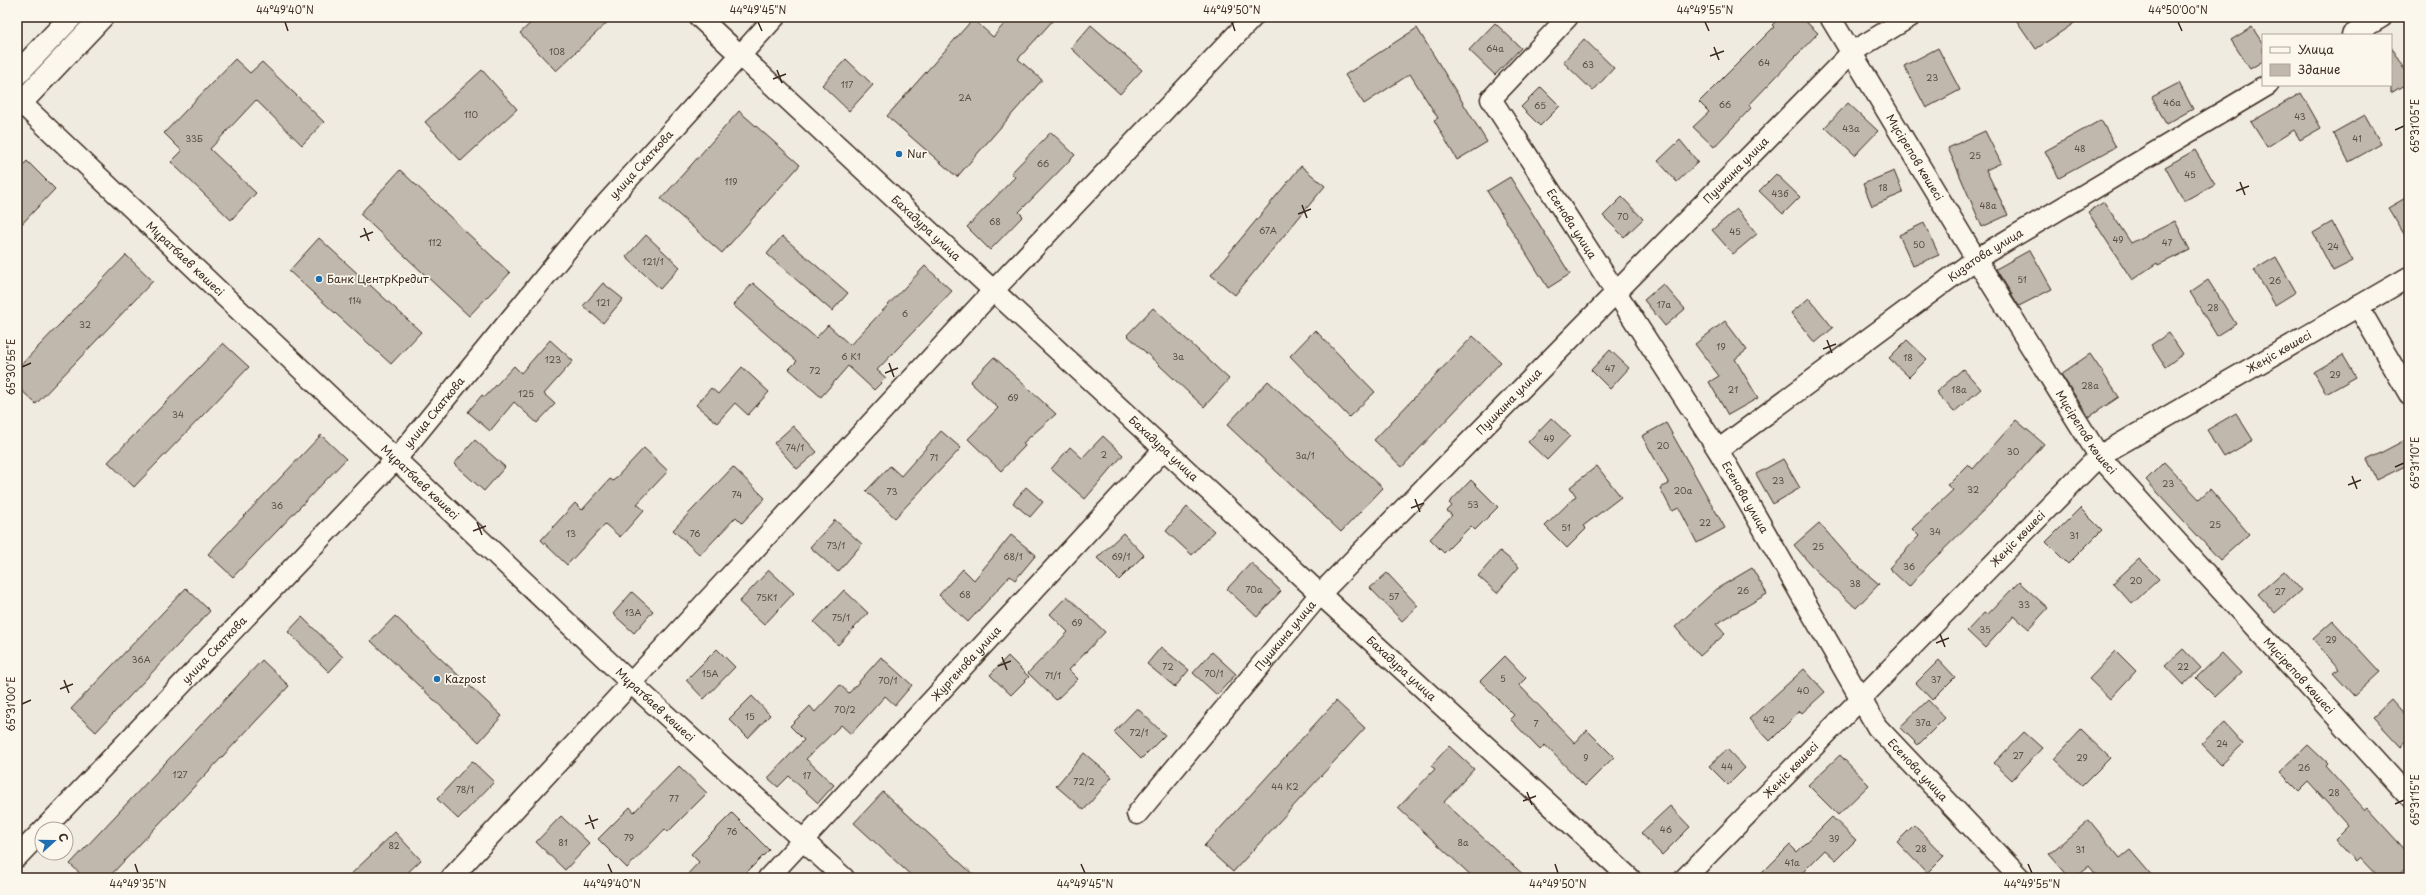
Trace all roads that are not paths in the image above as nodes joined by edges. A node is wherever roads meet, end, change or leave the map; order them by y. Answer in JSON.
{"nodes":[{"id":1,"x":71,"y":17,"type":"edge"},
{"id":2,"x":102,"y":17,"type":"edge"},
{"id":3,"x":698,"y":17,"type":"edge"},
{"id":4,"x":775,"y":17,"type":"edge"},
{"id":5,"x":1253,"y":17,"type":"edge"},
{"id":6,"x":1568,"y":17,"type":"edge"},
{"id":7,"x":1830,"y":17,"type":"edge"},
{"id":8,"x":1910,"y":17,"type":"edge"},
{"id":9,"x":2382,"y":17,"type":"edge"},
{"id":10,"x":2354,"y":34,"type":"edge"},
{"id":11,"x":1852,"y":52,"type":"junction"},
{"id":12,"x":739,"y":56,"type":"junction"},
{"id":13,"x":17,"y":74,"type":"edge"},
{"id":14,"x":2266,"y":86,"type":"edge"},
{"id":15,"x":18,"y":103,"type":"edge"},
{"id":16,"x":1976,"y":259,"type":"junction"},
{"id":17,"x":2409,"y":277,"type":"edge"},
{"id":18,"x":993,"y":291,"type":"junction"},
{"id":19,"x":1616,"y":292,"type":"junction"},
{"id":20,"x":2358,"y":306,"type":"junction"},
{"id":21,"x":2409,"y":394,"type":"edge"},
{"id":22,"x":1164,"y":449,"type":"junction"},
{"id":23,"x":1718,"y":450,"type":"junction"},
{"id":24,"x":2099,"y":456,"type":"junction"},
{"id":25,"x":397,"y":458,"type":"junction"},
{"id":26,"x":1320,"y":594,"type":"junction"},
{"id":27,"x":631,"y":683,"type":"junction"},
{"id":28,"x":1862,"y":698,"type":"junction"},
{"id":29,"x":2409,"y":797,"type":"edge"},
{"id":30,"x":1137,"y":814,"type":"dead end"},
{"id":31,"x":52,"y":821,"type":"edge"},
{"id":32,"x":34,"y":839,"type":"edge"},
{"id":33,"x":804,"y":842,"type":"junction"},
{"id":34,"x":17,"y":857,"type":"edge"},
{"id":35,"x":451,"y":878,"type":"edge"},
{"id":36,"x":768,"y":878,"type":"edge"},
{"id":37,"x":844,"y":878,"type":"edge"},
{"id":38,"x":1630,"y":878,"type":"edge"},
{"id":39,"x":1685,"y":878,"type":"edge"},
{"id":40,"x":2020,"y":878,"type":"edge"}],
"edges":[{"from":1,"to":13,"type":"main road"},
{"from":2,"to":15,"type":"main road"},
{"from":3,"to":12,"type":"street","name":"Бахадура улица"},
{"from":4,"to":12,"type":"street","name":"улица Скаткова"},
{"from":5,"to":18,"type":"street"},
{"from":6,"to":19,"type":"street","name":"Есенова улица"},
{"from":7,"to":11,"type":"street","name":"Мүсірепов көшесі"},
{"from":8,"to":11,"type":"street","name":"Пушкина улица"},
{"from":9,"to":10,"type":"street"},
{"from":11,"to":16,"type":"street","name":"Мүсірепов көшесі"},
{"from":11,"to":19,"type":"street","name":"Пушкина улица"},
{"from":12,"to":18,"type":"street","name":"Бахадура улица"},
{"from":12,"to":25,"type":"street","name":"улица Скаткова"},
{"from":14,"to":16,"type":"street","name":"Кизатова улица"},
{"from":15,"to":25,"type":"street","name":"Мұратбаев көшесі"},
{"from":16,"to":23,"type":"street","name":"Кизатова улица"},
{"from":16,"to":24,"type":"street","name":"Мүсірепов көшесі"},
{"from":17,"to":20,"type":"street","name":"Жеңіс көшесі"},
{"from":18,"to":22,"type":"street","name":"Бахадура улица"},
{"from":18,"to":27,"type":"street"},
{"from":19,"to":23,"type":"street","name":"Есенова улица"},
{"from":19,"to":26,"type":"street","name":"Пушкина улица"},
{"from":20,"to":21,"type":"street"},
{"from":20,"to":24,"type":"street","name":"Жеңіс көшесі"},
{"from":22,"to":26,"type":"street","name":"Бахадура улица"},
{"from":22,"to":33,"type":"street","name":"Жургенова улица"},
{"from":23,"to":28,"type":"street","name":"Есенова улица"},
{"from":24,"to":28,"type":"street","name":"Жеңіс көшесі"},
{"from":24,"to":29,"type":"street","name":"Мүсірепов көшесі"},
{"from":25,"to":27,"type":"street","name":"Мұратбаев көшесі"},
{"from":25,"to":31,"type":"street","name":"улица Скаткова"},
{"from":26,"to":30,"type":"street","name":"Пушкина улица"},
{"from":26,"to":38,"type":"street","name":"Бахадура улица"},
{"from":27,"to":33,"type":"street","name":"Мұратбаев көшесі"},
{"from":27,"to":35,"type":"street"},
{"from":28,"to":39,"type":"street","name":"Жеңіс көшесі"},
{"from":28,"to":40,"type":"street","name":"Есенова улица"},
{"from":32,"to":34,"type":"street","name":"улица Скаткова"},
{"from":33,"to":36,"type":"street","name":"Жургенова улица"},
{"from":33,"to":37,"type":"street","name":"Мұратбаев көшесі"}]}
